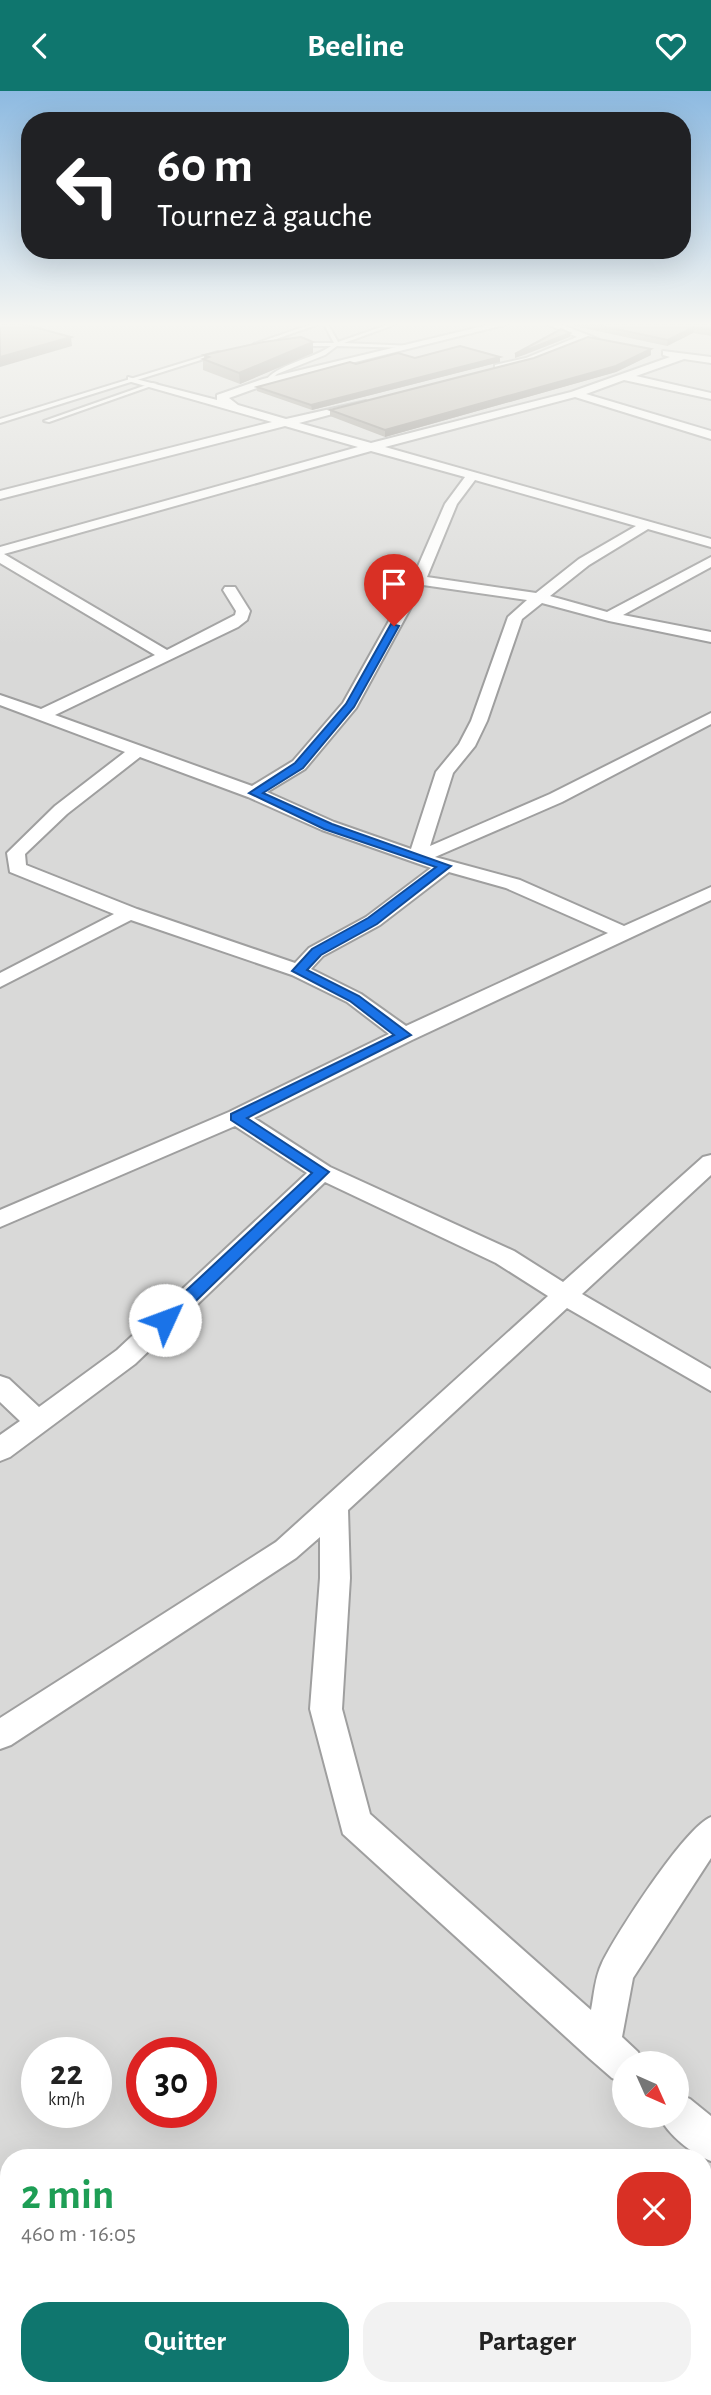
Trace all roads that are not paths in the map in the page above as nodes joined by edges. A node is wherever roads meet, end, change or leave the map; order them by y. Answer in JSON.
{"nodes":[{"id":1,"x":250,"y":432,"type":"edge"},
{"id":2,"x":322,"y":432,"type":"edge"},
{"id":3,"x":430,"y":432,"type":"edge"},
{"id":4,"x":374,"y":446,"type":"junction"},
{"id":5,"x":472,"y":475,"type":"junction"},
{"id":6,"x":0,"y":495,"type":"edge"},
{"id":7,"x":649,"y":524,"type":"junction"},
{"id":8,"x":711,"y":543,"type":"edge"},
{"id":9,"x":0,"y":551,"type":"edge"},
{"id":10,"x":0,"y":557,"type":"edge"},
{"id":11,"x":711,"y":561,"type":"edge"},
{"id":12,"x":419,"y":580,"type":"junction"},
{"id":13,"x":230,"y":590,"type":"dead end"},
{"id":14,"x":540,"y":598,"type":"junction"},
{"id":15,"x":609,"y":617,"type":"junction"},
{"id":16,"x":711,"y":637,"type":"edge"},
{"id":17,"x":165,"y":655,"type":"junction"},
{"id":18,"x":0,"y":700,"type":"edge"},
{"id":19,"x":42,"y":715,"type":"junction"},
{"id":20,"x":711,"y":718,"type":"edge"},
{"id":21,"x":139,"y":749,"type":"junction"},
{"id":22,"x":254,"y":793,"type":"junction"},
{"id":23,"x":417,"y":858,"type":"junction"},
{"id":24,"x":445,"y":866,"type":"junction"},
{"id":25,"x":711,"y":893,"type":"edge"},
{"id":26,"x":130,"y":913,"type":"junction"},
{"id":27,"x":624,"y":933,"type":"junction"},
{"id":28,"x":299,"y":971,"type":"junction"},
{"id":29,"x":0,"y":981,"type":"edge"},
{"id":30,"x":404,"y":1035,"type":"junction"},
{"id":31,"x":236,"y":1117,"type":"junction"},
{"id":32,"x":711,"y":1162,"type":"edge"},
{"id":33,"x":322,"y":1172,"type":"junction"},
{"id":34,"x":0,"y":1219,"type":"edge"},
{"id":35,"x":566,"y":1296,"type":"junction"},
{"id":36,"x":711,"y":1381,"type":"edge"},
{"id":37,"x":0,"y":1386,"type":"edge"},
{"id":38,"x":38,"y":1422,"type":"junction"},
{"id":39,"x":0,"y":1450,"type":"edge"},
{"id":40,"x":334,"y":1508,"type":"junction"},
{"id":41,"x":0,"y":1735,"type":"edge"},
{"id":42,"x":711,"y":1833,"type":"edge"},
{"id":43,"x":614,"y":2051,"type":"edge"},
{"id":44,"x":612,"y":2053,"type":"edge"},
{"id":45,"x":690,"y":2123,"type":"edge"},
{"id":46,"x":711,"y":2142,"type":"edge"}],
"edges":[{"from":1,"to":6,"type":"street"},
{"from":2,"to":4,"type":"street"},
{"from":3,"to":4,"type":"street"},
{"from":4,"to":5,"type":"street"},
{"from":4,"to":9,"type":"street"},
{"from":5,"to":7,"type":"street"},
{"from":5,"to":12,"type":"street"},
{"from":7,"to":8,"type":"street"},
{"from":7,"to":14,"type":"street"},
{"from":10,"to":17,"type":"street"},
{"from":11,"to":15,"type":"street"},
{"from":12,"to":14,"type":"street"},
{"from":12,"to":22,"type":"street"},
{"from":13,"to":17,"type":"street"},
{"from":14,"to":15,"type":"street"},
{"from":14,"to":23,"type":"street"},
{"from":15,"to":16,"type":"street"},
{"from":17,"to":19,"type":"street"},
{"from":18,"to":19,"type":"street"},
{"from":19,"to":21,"type":"street"},
{"from":20,"to":23,"type":"street"},
{"from":21,"to":22,"type":"street"},
{"from":21,"to":26,"type":"street"},
{"from":22,"to":23,"type":"street"},
{"from":23,"to":24,"type":"street"},
{"from":24,"to":27,"type":"street"},
{"from":24,"to":28,"type":"street"},
{"from":25,"to":27,"type":"street"},
{"from":26,"to":28,"type":"street"},
{"from":26,"to":29,"type":"street"},
{"from":27,"to":30,"type":"street"},
{"from":28,"to":30,"type":"street"},
{"from":30,"to":31,"type":"street"},
{"from":31,"to":33,"type":"street"},
{"from":31,"to":34,"type":"street"},
{"from":32,"to":35,"type":"street"},
{"from":33,"to":35,"type":"street"},
{"from":33,"to":38,"type":"street"},
{"from":35,"to":36,"type":"street"},
{"from":35,"to":40,"type":"street"},
{"from":37,"to":38,"type":"street"},
{"from":38,"to":39,"type":"street"},
{"from":40,"to":41,"type":"street"},
{"from":40,"to":44,"type":"street"},
{"from":42,"to":43,"type":"street"},
{"from":45,"to":46,"type":"street"}]}
